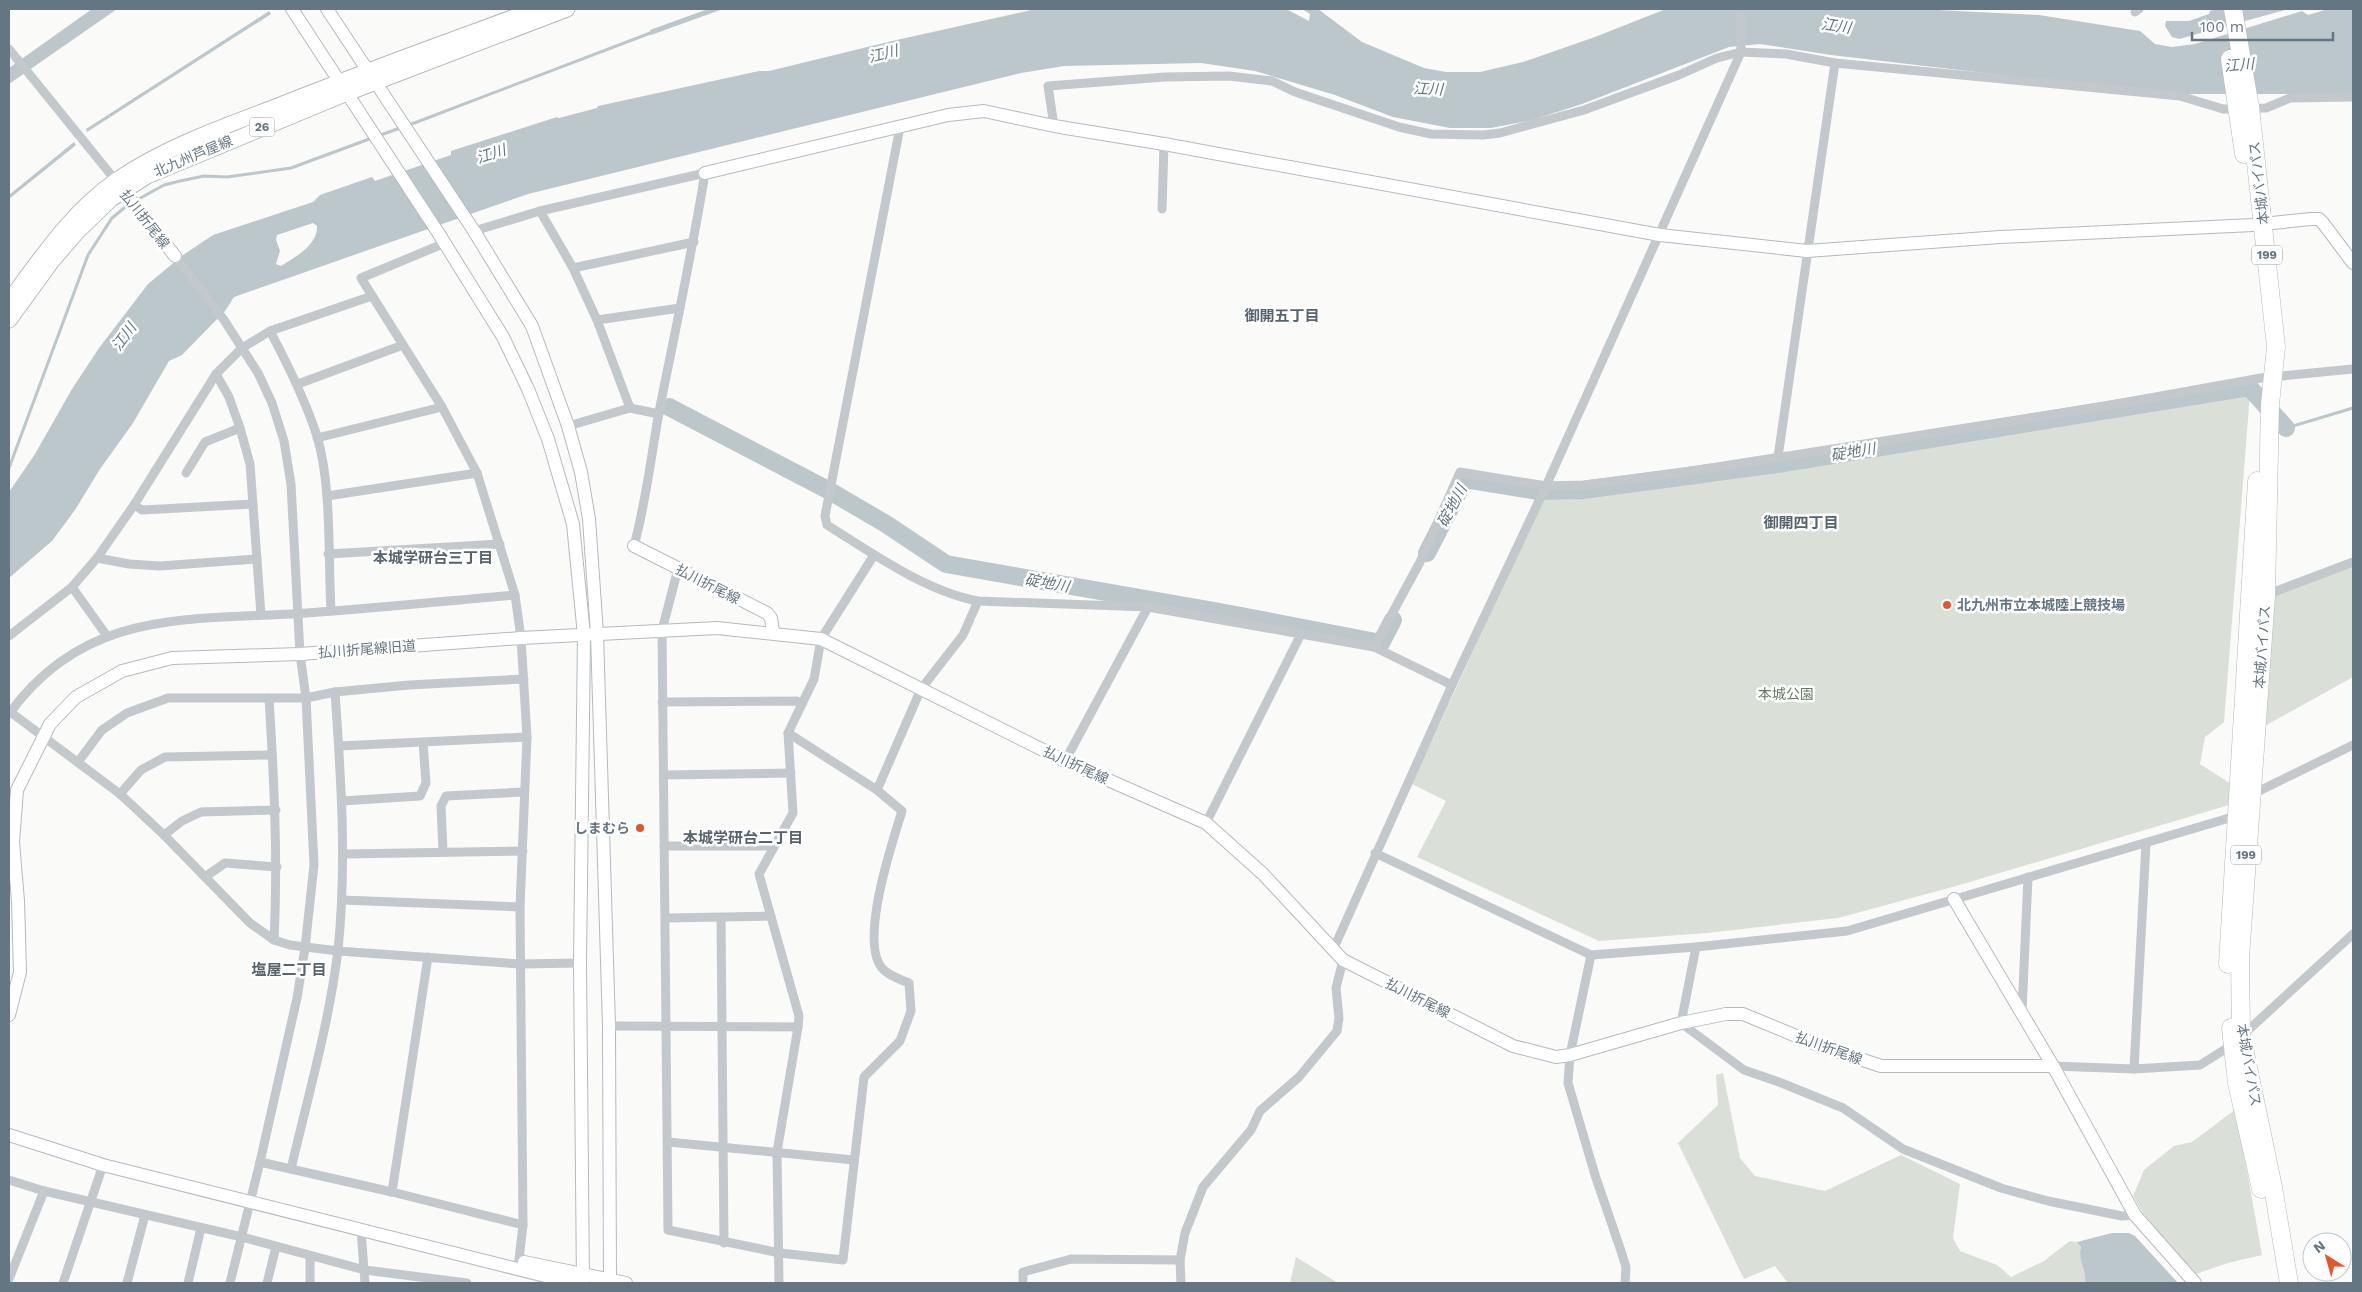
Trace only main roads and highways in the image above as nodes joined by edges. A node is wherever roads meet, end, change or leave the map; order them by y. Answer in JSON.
{"nodes":[{"id":1,"x":536,"y":9,"type":"edge"},
{"id":2,"x":567,"y":9,"type":"edge"},
{"id":3,"x":2222,"y":9,"type":"edge"},
{"id":4,"x":2233,"y":9,"type":"edge"},
{"id":5,"x":372,"y":76,"type":"junction"},
{"id":6,"x":2246,"y":108,"type":"junction"},
{"id":7,"x":119,"y":185,"type":"junction"},
{"id":8,"x":9,"y":301,"type":"edge"},
{"id":9,"x":9,"y":320,"type":"edge"},
{"id":10,"x":2267,"y":378,"type":"junction"},
{"id":11,"x":2265,"y":423,"type":"junction"},
{"id":12,"x":2236,"y":1039,"type":"junction"},
{"id":13,"x":2277,"y":1283,"type":"edge"},
{"id":14,"x":2289,"y":1283,"type":"edge"}],
"edges":[{"from":1,"to":5,"type":"main road","name":"北九州芦屋線","number":"26"},
{"from":2,"to":5,"type":"main road","name":"北九州芦屋線","number":"26"},
{"from":3,"to":6,"type":"highway","name":"本城バイパス","number":"199"},
{"from":4,"to":6,"type":"highway","name":"本城バイパス","number":"199"},
{"from":5,"to":7,"type":"main road","name":"北九州芦屋線","number":"26"},
{"from":6,"to":10,"type":"highway","name":"本城バイパス","number":"199"},
{"from":7,"to":8,"type":"main road","name":"北九州芦屋線","number":"26"},
{"from":7,"to":9,"type":"main road","name":"北九州芦屋線","number":"26"},
{"from":10,"to":11,"type":"highway","name":"本城バイパス","number":"199"},
{"from":10,"to":11,"type":"highway","name":"本城バイパス","number":"199"},
{"from":11,"to":12,"type":"highway","name":"本城バイパス","number":"199"},
{"from":11,"to":12,"type":"highway","name":"本城バイパス","number":"199"},
{"from":12,"to":13,"type":"highway","name":"本城バイパス","number":"199"},
{"from":12,"to":14,"type":"highway","name":"本城バイパス","number":"199"}]}
